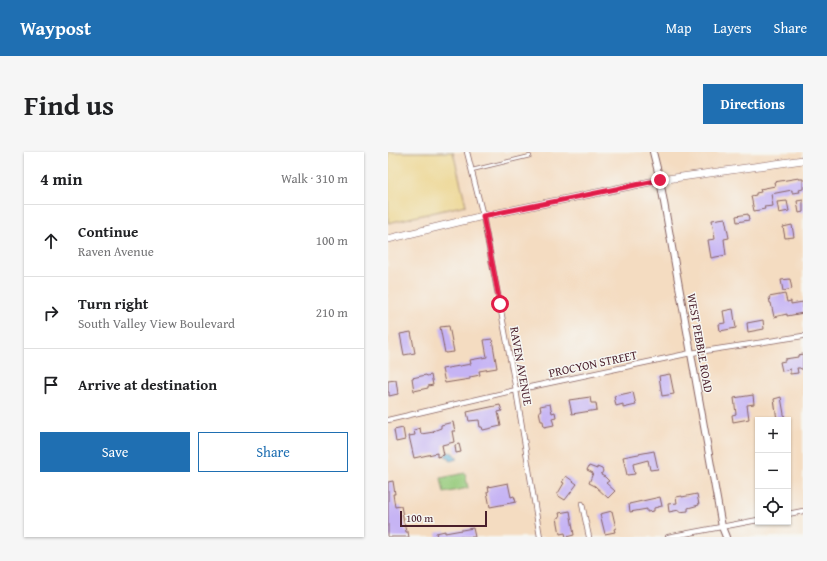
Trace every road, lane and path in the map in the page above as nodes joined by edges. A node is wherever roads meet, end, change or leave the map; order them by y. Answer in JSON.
{"nodes":[{"id":1,"x":467,"y":152,"type":"edge"},
{"id":2,"x":653,"y":152,"type":"edge"},
{"id":3,"x":530,"y":156,"type":"dead end"},
{"id":4,"x":803,"y":160,"type":"edge"},
{"id":5,"x":471,"y":170,"type":"junction"},
{"id":6,"x":660,"y":180,"type":"junction"},
{"id":7,"x":483,"y":216,"type":"junction"},
{"id":8,"x":388,"y":239,"type":"edge"},
{"id":9,"x":803,"y":336,"type":"edge"},
{"id":10,"x":691,"y":354,"type":"junction"},
{"id":11,"x":516,"y":390,"type":"junction"},
{"id":12,"x":388,"y":420,"type":"edge"},
{"id":13,"x":582,"y":504,"type":"dead end"},
{"id":14,"x":803,"y":511,"type":"edge"},
{"id":15,"x":791,"y":513,"type":"edge"},
{"id":16,"x":755,"y":520,"type":"edge"},
{"id":17,"x":722,"y":526,"type":"junction"},
{"id":18,"x":540,"y":537,"type":"edge"},
{"id":19,"x":589,"y":537,"type":"edge"},
{"id":20,"x":668,"y":537,"type":"edge"},
{"id":21,"x":726,"y":537,"type":"edge"}],
"edges":[{"from":1,"to":5,"type":"street","name":"RAVEN AVENUE"},
{"from":2,"to":6,"type":"street","name":"WEST PEBBLE ROAD"},
{"from":3,"to":5,"type":"lane"},
{"from":4,"to":6,"type":"main road"},
{"from":5,"to":7,"type":"street","name":"RAVEN AVENUE"},
{"from":6,"to":7,"type":"main road"},
{"from":6,"to":10,"type":"street","name":"WEST PEBBLE ROAD"},
{"from":7,"to":8,"type":"main road"},
{"from":7,"to":11,"type":"street","name":"RAVEN AVENUE"},
{"from":9,"to":10,"type":"street","name":"PROCYON STREET"},
{"from":10,"to":11,"type":"street","name":"PROCYON STREET"},
{"from":10,"to":17,"type":"street","name":"WEST PEBBLE ROAD"},
{"from":11,"to":12,"type":"street","name":"PROCYON STREET"},
{"from":11,"to":18,"type":"street","name":"RAVEN AVENUE"},
{"from":13,"to":19,"type":"street"},
{"from":14,"to":15,"type":"street"},
{"from":16,"to":17,"type":"street"},
{"from":17,"to":20,"type":"street"},
{"from":17,"to":21,"type":"street","name":"WEST PEBBLE ROAD"}]}
